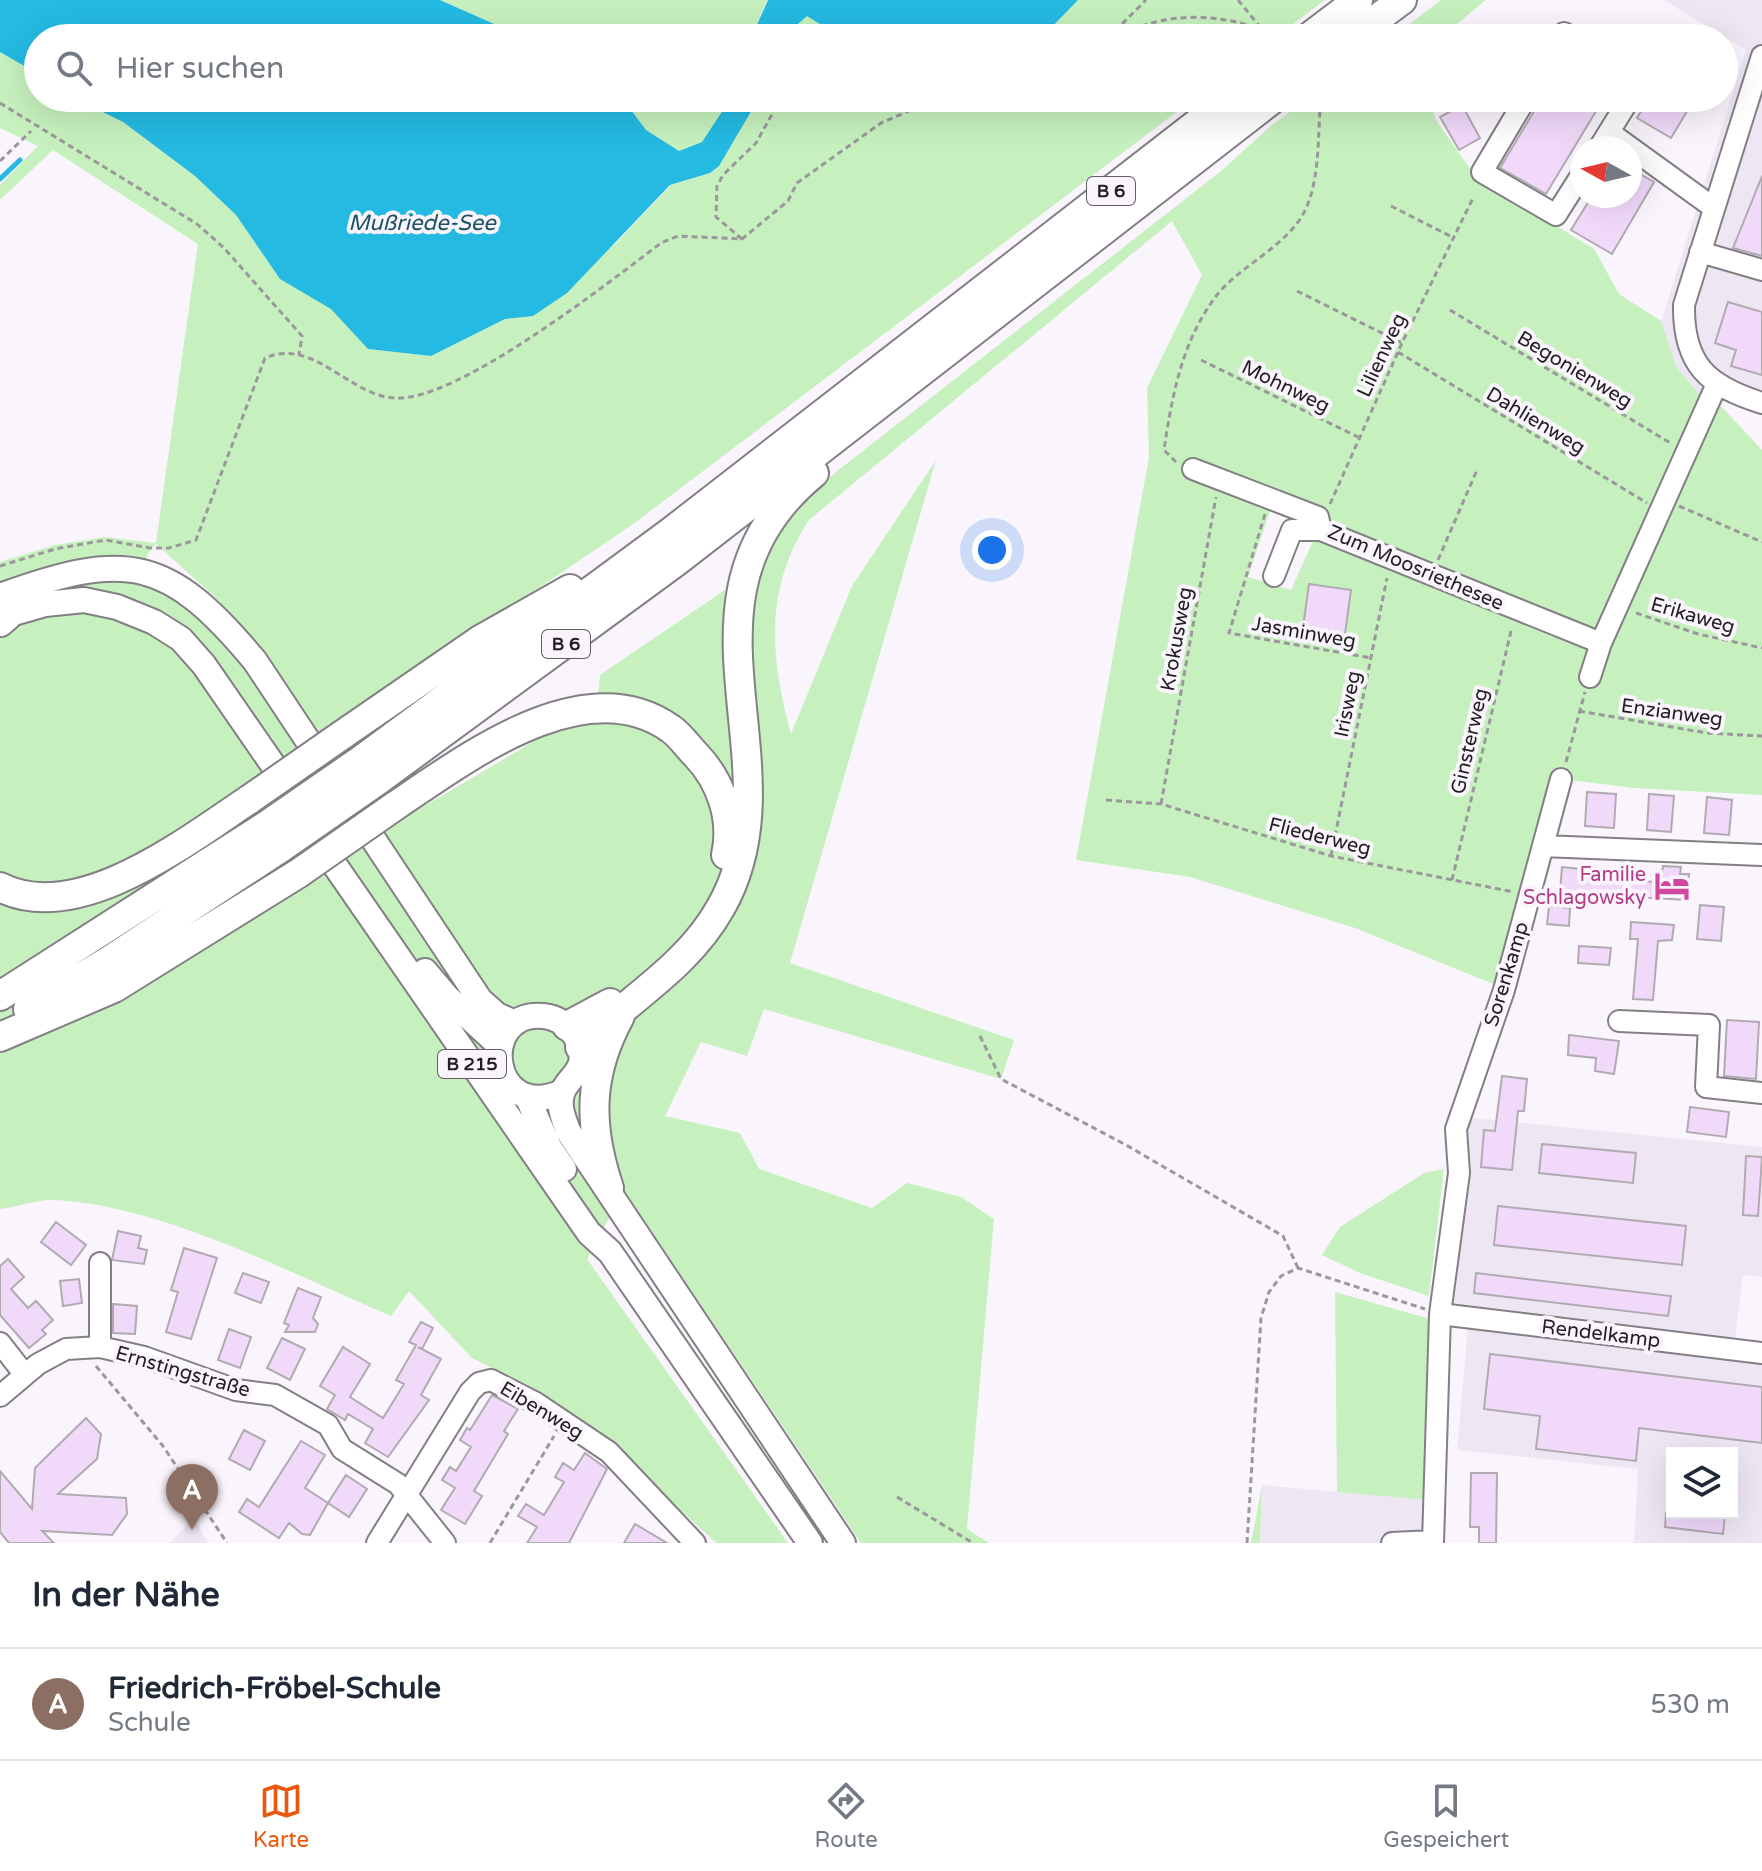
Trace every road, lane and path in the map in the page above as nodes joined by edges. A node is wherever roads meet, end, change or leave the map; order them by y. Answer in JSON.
{"nodes":[{"id":1,"x":1146,"y":0,"type":"edge"},
{"id":2,"x":1238,"y":0,"type":"edge"},
{"id":3,"x":1358,"y":0,"type":"edge"},
{"id":4,"x":1402,"y":0,"type":"edge"},
{"id":5,"x":1122,"y":24,"type":"edge"},
{"id":6,"x":1149,"y":24,"type":"edge"},
{"id":7,"x":1246,"y":24,"type":"edge"},
{"id":8,"x":1259,"y":24,"type":"edge"},
{"id":9,"x":1326,"y":24,"type":"edge"},
{"id":10,"x":1370,"y":24,"type":"edge"},
{"id":11,"x":1762,"y":56,"type":"edge"},
{"id":12,"x":0,"y":103,"type":"edge"},
{"id":13,"x":773,"y":112,"type":"edge"},
{"id":14,"x":906,"y":112,"type":"edge"},
{"id":15,"x":1212,"y":112,"type":"edge"},
{"id":16,"x":1256,"y":112,"type":"edge"},
{"id":17,"x":1320,"y":112,"type":"edge"},
{"id":18,"x":1518,"y":112,"type":"edge"},
{"id":19,"x":1621,"y":112,"type":"edge"},
{"id":20,"x":31,"y":131,"type":"dead end"},
{"id":21,"x":1606,"y":136,"type":"edge"},
{"id":22,"x":0,"y":161,"type":"edge"},
{"id":23,"x":1642,"y":163,"type":"edge"},
{"id":24,"x":1570,"y":193,"type":"edge"},
{"id":25,"x":1474,"y":196,"type":"dead end"},
{"id":26,"x":1391,"y":206,"type":"dead end"},
{"id":27,"x":1714,"y":208,"type":"junction"},
{"id":28,"x":1454,"y":238,"type":"junction"},
{"id":29,"x":742,"y":239,"type":"junction"},
{"id":30,"x":1700,"y":252,"type":"junction"},
{"id":31,"x":1762,"y":270,"type":"edge"},
{"id":32,"x":1297,"y":291,"type":"dead end"},
{"id":33,"x":1450,"y":310,"type":"dead end"},
{"id":34,"x":1402,"y":343,"type":"junction"},
{"id":35,"x":1398,"y":352,"type":"junction"},
{"id":36,"x":299,"y":355,"type":"junction"},
{"id":37,"x":1201,"y":360,"type":"dead end"},
{"id":38,"x":1716,"y":386,"type":"junction"},
{"id":39,"x":887,"y":398,"type":"junction"},
{"id":40,"x":1762,"y":403,"type":"edge"},
{"id":41,"x":1358,"y":437,"type":"junction"},
{"id":42,"x":1685,"y":452,"type":"junction"},
{"id":43,"x":1193,"y":469,"type":"joint"},
{"id":44,"x":1477,"y":470,"type":"dead end"},
{"id":45,"x":1222,"y":480,"type":"junction"},
{"id":46,"x":1270,"y":499,"type":"junction"},
{"id":47,"x":1663,"y":506,"type":"junction"},
{"id":48,"x":1321,"y":530,"type":"junction"},
{"id":49,"x":668,"y":534,"type":"junction"},
{"id":50,"x":1762,"y":542,"type":"edge"},
{"id":51,"x":1393,"y":559,"type":"junction"},
{"id":52,"x":0,"y":566,"type":"edge"},
{"id":53,"x":1432,"y":574,"type":"junction"},
{"id":54,"x":1274,"y":576,"type":"dead end"},
{"id":55,"x":1617,"y":607,"type":"junction"},
{"id":56,"x":1516,"y":609,"type":"junction"},
{"id":57,"x":2,"y":613,"type":"edge"},
{"id":58,"x":1601,"y":643,"type":"junction"},
{"id":59,"x":1762,"y":648,"type":"edge"},
{"id":60,"x":1371,"y":658,"type":"junction"},
{"id":61,"x":1590,"y":677,"type":"joint"},
{"id":62,"x":1579,"y":711,"type":"junction"},
{"id":63,"x":1762,"y":736,"type":"edge"},
{"id":64,"x":369,"y":770,"type":"junction"},
{"id":65,"x":1561,"y":779,"type":"joint"},
{"id":66,"x":1106,"y":800,"type":"dead end"},
{"id":67,"x":1161,"y":804,"type":"junction"},
{"id":68,"x":309,"y":817,"type":"junction"},
{"id":69,"x":274,"y":836,"type":"junction"},
{"id":70,"x":1543,"y":846,"type":"junction"},
{"id":71,"x":1761,"y":855,"type":"edge"},
{"id":72,"x":1331,"y":856,"type":"junction"},
{"id":73,"x":1452,"y":880,"type":"junction"},
{"id":74,"x":0,"y":887,"type":"edge"},
{"id":75,"x":1530,"y":895,"type":"junction"},
{"id":76,"x":0,"y":996,"type":"edge"},
{"id":77,"x":625,"y":1007,"type":"junction"},
{"id":78,"x":1619,"y":1021,"type":"dead end"},
{"id":79,"x":515,"y":1023,"type":"junction"},
{"id":80,"x":0,"y":1026,"type":"edge"},
{"id":81,"x":573,"y":1036,"type":"junction"},
{"id":82,"x":980,"y":1036,"type":"dead end"},
{"id":83,"x":0,"y":1037,"type":"edge"},
{"id":84,"x":500,"y":1046,"type":"junction"},
{"id":85,"x":562,"y":1092,"type":"junction"},
{"id":86,"x":1762,"y":1093,"type":"edge"},
{"id":87,"x":527,"y":1096,"type":"junction"},
{"id":88,"x":609,"y":1188,"type":"junction"},
{"id":89,"x":610,"y":1252,"type":"junction"},
{"id":90,"x":100,"y":1263,"type":"dead end"},
{"id":91,"x":1298,"y":1268,"type":"junction"},
{"id":92,"x":1440,"y":1314,"type":"junction"},
{"id":93,"x":0,"y":1343,"type":"edge"},
{"id":94,"x":91,"y":1348,"type":"junction"},
{"id":95,"x":1762,"y":1353,"type":"edge"},
{"id":96,"x":25,"y":1375,"type":"junction"},
{"id":97,"x":0,"y":1396,"type":"edge"},
{"id":98,"x":563,"y":1420,"type":"junction"},
{"id":99,"x":408,"y":1494,"type":"junction"},
{"id":100,"x":897,"y":1497,"type":"dead end"},
{"id":101,"x":1433,"y":1542,"type":"edge"},
{"id":102,"x":227,"y":1543,"type":"edge"},
{"id":103,"x":377,"y":1543,"type":"edge"},
{"id":104,"x":445,"y":1543,"type":"edge"},
{"id":105,"x":490,"y":1543,"type":"edge"},
{"id":106,"x":695,"y":1543,"type":"edge"},
{"id":107,"x":810,"y":1543,"type":"edge"},
{"id":108,"x":843,"y":1543,"type":"edge"},
{"id":109,"x":973,"y":1543,"type":"edge"},
{"id":110,"x":1247,"y":1543,"type":"edge"},
{"id":111,"x":1392,"y":1543,"type":"edge"}],
"edges":[{"from":1,"to":5,"type":"path"},
{"from":2,"to":8,"type":"path"},
{"from":3,"to":9,"type":"highway"},
{"from":4,"to":10,"type":"highway"},
{"from":6,"to":7,"type":"path"},
{"from":11,"to":27,"type":"street"},
{"from":12,"to":36,"type":"path"},
{"from":13,"to":29,"type":"path"},
{"from":14,"to":29,"type":"path"},
{"from":15,"to":49,"type":"highway","number":"B 6"},
{"from":16,"to":39,"type":"highway","number":"B 6"},
{"from":17,"to":43,"type":"path"},
{"from":18,"to":24,"type":"street"},
{"from":19,"to":21,"type":"street"},
{"from":20,"to":22,"type":"path"},
{"from":23,"to":27,"type":"street"},
{"from":25,"to":28,"type":"path","name":"Lilienweg"},
{"from":26,"to":28,"type":"path"},
{"from":27,"to":30,"type":"street"},
{"from":28,"to":34,"type":"path","name":"Lilienweg"},
{"from":29,"to":36,"type":"path"},
{"from":30,"to":31,"type":"street"},
{"from":30,"to":38,"type":"street"},
{"from":32,"to":34,"type":"path"},
{"from":33,"to":42,"type":"path","name":"Begonienweg"},
{"from":34,"to":35,"type":"path","name":"Lilienweg"},
{"from":35,"to":41,"type":"path","name":"Lilienweg"},
{"from":35,"to":47,"type":"path","name":"Dahlienweg"},
{"from":36,"to":52,"type":"path"},
{"from":37,"to":41,"type":"path","name":"Mohnweg"},
{"from":38,"to":40,"type":"street"},
{"from":38,"to":42,"type":"street"},
{"from":39,"to":64,"type":"highway","number":"B 6"},
{"from":39,"to":77,"type":"highway"},
{"from":41,"to":48,"type":"path","name":"Lilienweg"},
{"from":42,"to":47,"type":"street"},
{"from":43,"to":45,"type":"street","name":"Zum Moosriethesee"},
{"from":44,"to":53,"type":"path"},
{"from":45,"to":46,"type":"street","name":"Zum Moosriethesee"},
{"from":45,"to":67,"type":"path","name":"Krokusweg"},
{"from":46,"to":48,"type":"street","name":"Zum Moosriethesee"},
{"from":46,"to":60,"type":"path","name":"Jasminweg"},
{"from":47,"to":50,"type":"path","name":"Dahlienweg"},
{"from":47,"to":55,"type":"street"},
{"from":48,"to":51,"type":"street","name":"Zum Moosriethesee"},
{"from":48,"to":54,"type":"street"},
{"from":49,"to":64,"type":"highway","number":"B 6"},
{"from":49,"to":74,"type":"highway","bridge":true},
{"from":51,"to":53,"type":"street","name":"Zum Moosriethesee"},
{"from":51,"to":60,"type":"path","name":"Irisweg"},
{"from":53,"to":56,"type":"street","name":"Zum Moosriethesee"},
{"from":55,"to":58,"type":"street"},
{"from":55,"to":59,"type":"path","name":"Erikaweg"},
{"from":56,"to":58,"type":"street","name":"Zum Moosriethesee"},
{"from":56,"to":73,"type":"path","name":"Ginsterweg"},
{"from":57,"to":68,"type":"main road","number":"B 215"},
{"from":57,"to":79,"type":"main road","number":"B 215"},
{"from":58,"to":61,"type":"street"},
{"from":60,"to":72,"type":"path","name":"Irisweg"},
{"from":61,"to":62,"type":"path"},
{"from":62,"to":63,"type":"path","name":"Enzianweg"},
{"from":62,"to":65,"type":"path"},
{"from":64,"to":69,"type":"highway","number":"B 6","bridge":true},
{"from":65,"to":70,"type":"street","name":"Sorenkamp"},
{"from":66,"to":67,"type":"path","name":"Fliederweg"},
{"from":67,"to":72,"type":"path","name":"Fliederweg"},
{"from":68,"to":84,"type":"main road","number":"B 215"},
{"from":68,"to":89,"type":"main road","number":"B 215"},
{"from":69,"to":76,"type":"highway","number":"B 6"},
{"from":69,"to":80,"type":"highway","number":"B 6"},
{"from":70,"to":71,"type":"street"},
{"from":70,"to":75,"type":"street","name":"Sorenkamp"},
{"from":72,"to":73,"type":"path","name":"Fliederweg"},
{"from":73,"to":75,"type":"path","name":"Fliederweg"},
{"from":75,"to":92,"type":"street","name":"Sorenkamp"},
{"from":77,"to":81,"type":"highway"},
{"from":77,"to":88,"type":"highway"},
{"from":78,"to":86,"type":"street"},
{"from":79,"to":81,"type":"main road","number":"B 215"},
{"from":79,"to":84,"type":"main road","number":"B 215"},
{"from":81,"to":83,"type":"highway","bridge":true},
{"from":81,"to":85,"type":"main road"},
{"from":82,"to":91,"type":"path"},
{"from":84,"to":87,"type":"main road","number":"B 215"},
{"from":85,"to":87,"type":"main road","number":"B 215"},
{"from":85,"to":88,"type":"main road"},
{"from":87,"to":89,"type":"main road","number":"B 215"},
{"from":88,"to":108,"type":"main road"},
{"from":89,"to":107,"type":"main road","number":"B 215"},
{"from":90,"to":94,"type":"street"},
{"from":91,"to":92,"type":"path"},
{"from":91,"to":110,"type":"path"},
{"from":92,"to":95,"type":"street","name":"Rendelkamp"},
{"from":92,"to":101,"type":"street","name":"Sorenkamp"},
{"from":93,"to":96,"type":"street"},
{"from":94,"to":96,"type":"street"},
{"from":94,"to":99,"type":"street","name":"Ernstingstraße"},
{"from":94,"to":102,"type":"path"},
{"from":96,"to":97,"type":"street"},
{"from":98,"to":99,"type":"street","name":"Eibenweg"},
{"from":98,"to":105,"type":"path"},
{"from":98,"to":106,"type":"street","name":"Eibenweg"},
{"from":99,"to":103,"type":"street"},
{"from":99,"to":104,"type":"street","name":"Ernstingstraße"},
{"from":100,"to":109,"type":"path"},
{"from":101,"to":111,"type":"street"}]}
